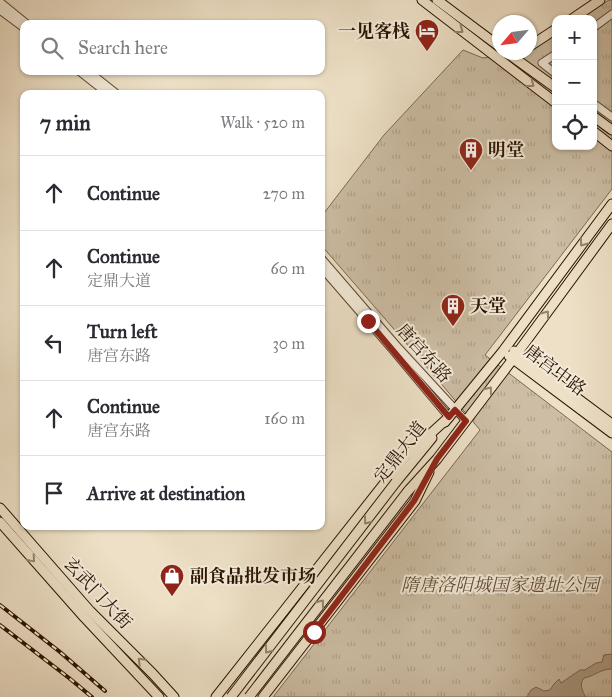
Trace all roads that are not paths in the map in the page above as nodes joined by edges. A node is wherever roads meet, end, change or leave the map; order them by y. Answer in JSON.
{"nodes":[{"id":1,"x":422,"y":0,"type":"edge"},
{"id":2,"x":436,"y":0,"type":"edge"},
{"id":3,"x":600,"y":0,"type":"edge"},
{"id":4,"x":0,"y":2,"type":"edge"},
{"id":5,"x":0,"y":10,"type":"edge"},
{"id":6,"x":612,"y":14,"type":"edge"},
{"id":7,"x":578,"y":15,"type":"edge"},
{"id":8,"x":22,"y":20,"type":"edge"},
{"id":9,"x":20,"y":25,"type":"edge"},
{"id":10,"x":597,"y":25,"type":"edge"},
{"id":11,"x":552,"y":32,"type":"edge"},
{"id":12,"x":492,"y":41,"type":"edge"},
{"id":13,"x":537,"y":41,"type":"edge"},
{"id":14,"x":552,"y":57,"type":"edge"},
{"id":15,"x":510,"y":60,"type":"edge"},
{"id":16,"x":521,"y":60,"type":"edge"},
{"id":17,"x":507,"y":65,"type":"junction"},
{"id":18,"x":552,"y":71,"type":"edge"},
{"id":19,"x":84,"y":75,"type":"edge"},
{"id":20,"x":93,"y":75,"type":"edge"},
{"id":21,"x":552,"y":85,"type":"edge"},
{"id":22,"x":103,"y":90,"type":"edge"},
{"id":23,"x":112,"y":90,"type":"edge"},
{"id":24,"x":552,"y":100,"type":"edge"},
{"id":25,"x":596,"y":105,"type":"edge"},
{"id":26,"x":612,"y":118,"type":"edge"},
{"id":27,"x":597,"y":119,"type":"edge"},
{"id":28,"x":612,"y":130,"type":"edge"},
{"id":29,"x":597,"y":135,"type":"edge"},
{"id":30,"x":612,"y":146,"type":"edge"},
{"id":31,"x":612,"y":204,"type":"edge"},
{"id":32,"x":612,"y":224,"type":"edge"},
{"id":33,"x":325,"y":263,"type":"edge"},
{"id":34,"x":325,"y":272,"type":"edge"},
{"id":35,"x":505,"y":348,"type":"junction"},
{"id":36,"x":515,"y":356,"type":"junction"},
{"id":37,"x":455,"y":410,"type":"junction"},
{"id":38,"x":449,"y":417,"type":"junction"},
{"id":39,"x":466,"y":421,"type":"junction"},
{"id":40,"x":612,"y":424,"type":"edge"},
{"id":41,"x":612,"y":433,"type":"edge"},
{"id":42,"x":437,"y":459,"type":"junction"},
{"id":43,"x":392,"y":480,"type":"junction"},
{"id":44,"x":408,"y":491,"type":"junction"},
{"id":45,"x":418,"y":495,"type":"junction"},
{"id":46,"x":0,"y":508,"type":"edge"},
{"id":47,"x":0,"y":522,"type":"edge"},
{"id":48,"x":284,"y":610,"type":"junction"},
{"id":49,"x":314,"y":632,"type":"junction"},
{"id":50,"x":159,"y":697,"type":"edge"},
{"id":51,"x":174,"y":697,"type":"edge"},
{"id":52,"x":216,"y":697,"type":"edge"},
{"id":53,"x":231,"y":697,"type":"edge"},
{"id":54,"x":249,"y":697,"type":"edge"},
{"id":55,"x":263,"y":697,"type":"edge"}],
"edges":[{"from":1,"to":17,"type":"main road","one_way":true},
{"from":2,"to":12,"type":"main road"},
{"from":3,"to":7,"type":"main road"},
{"from":4,"to":8,"type":"street"},
{"from":5,"to":9,"type":"street"},
{"from":6,"to":10,"type":"street"},
{"from":11,"to":13,"type":"main road"},
{"from":14,"to":18,"type":"street"},
{"from":15,"to":17,"type":"main road"},
{"from":16,"to":21,"type":"main road"},
{"from":17,"to":24,"type":"main road","one_way":true},
{"from":19,"to":22,"type":"street"},
{"from":20,"to":23,"type":"street"},
{"from":25,"to":26,"type":"street"},
{"from":27,"to":28,"type":"main road"},
{"from":29,"to":30,"type":"main road"},
{"from":31,"to":35,"type":"main road","name":"定鼎大道","one_way":true},
{"from":36,"to":32,"type":"main road","name":"定鼎大道","one_way":true},
{"from":33,"to":37,"type":"street","name":"唐宫东路"},
{"from":34,"to":38,"type":"street","name":"唐宫东路"},
{"from":35,"to":36,"type":"main road","name":"唐宫中路"},
{"from":35,"to":37,"type":"main road","name":"定鼎大道"},
{"from":39,"to":36,"type":"main road","name":"定鼎大道","one_way":true},
{"from":36,"to":40,"type":"main road","name":"唐宫中路"},
{"from":36,"to":41,"type":"main road","name":"唐宫中路"},
{"from":37,"to":38,"type":"main road","name":"定鼎大道"},
{"from":37,"to":39,"type":"street","name":"唐宫东路"},
{"from":38,"to":43,"type":"main road","name":"定鼎大道"},
{"from":39,"to":42,"type":"main road","name":"定鼎大道"},
{"from":42,"to":44,"type":"main road","name":"定鼎大道"},
{"from":42,"to":45,"type":"main road"},
{"from":43,"to":48,"type":"main road"},
{"from":43,"to":53,"type":"main road","name":"定鼎大道","one_way":true,"bridge":true},
{"from":44,"to":45,"type":"main road"},
{"from":54,"to":44,"type":"main road","name":"定鼎大道","one_way":true,"bridge":true},
{"from":45,"to":49,"type":"main road"},
{"from":51,"to":46,"type":"main road","name":"玄武门大街","one_way":true},
{"from":47,"to":50,"type":"main road","name":"玄武门大街","one_way":true},
{"from":48,"to":49,"type":"main road"},
{"from":48,"to":52,"type":"main road"},
{"from":49,"to":55,"type":"main road"}]}
